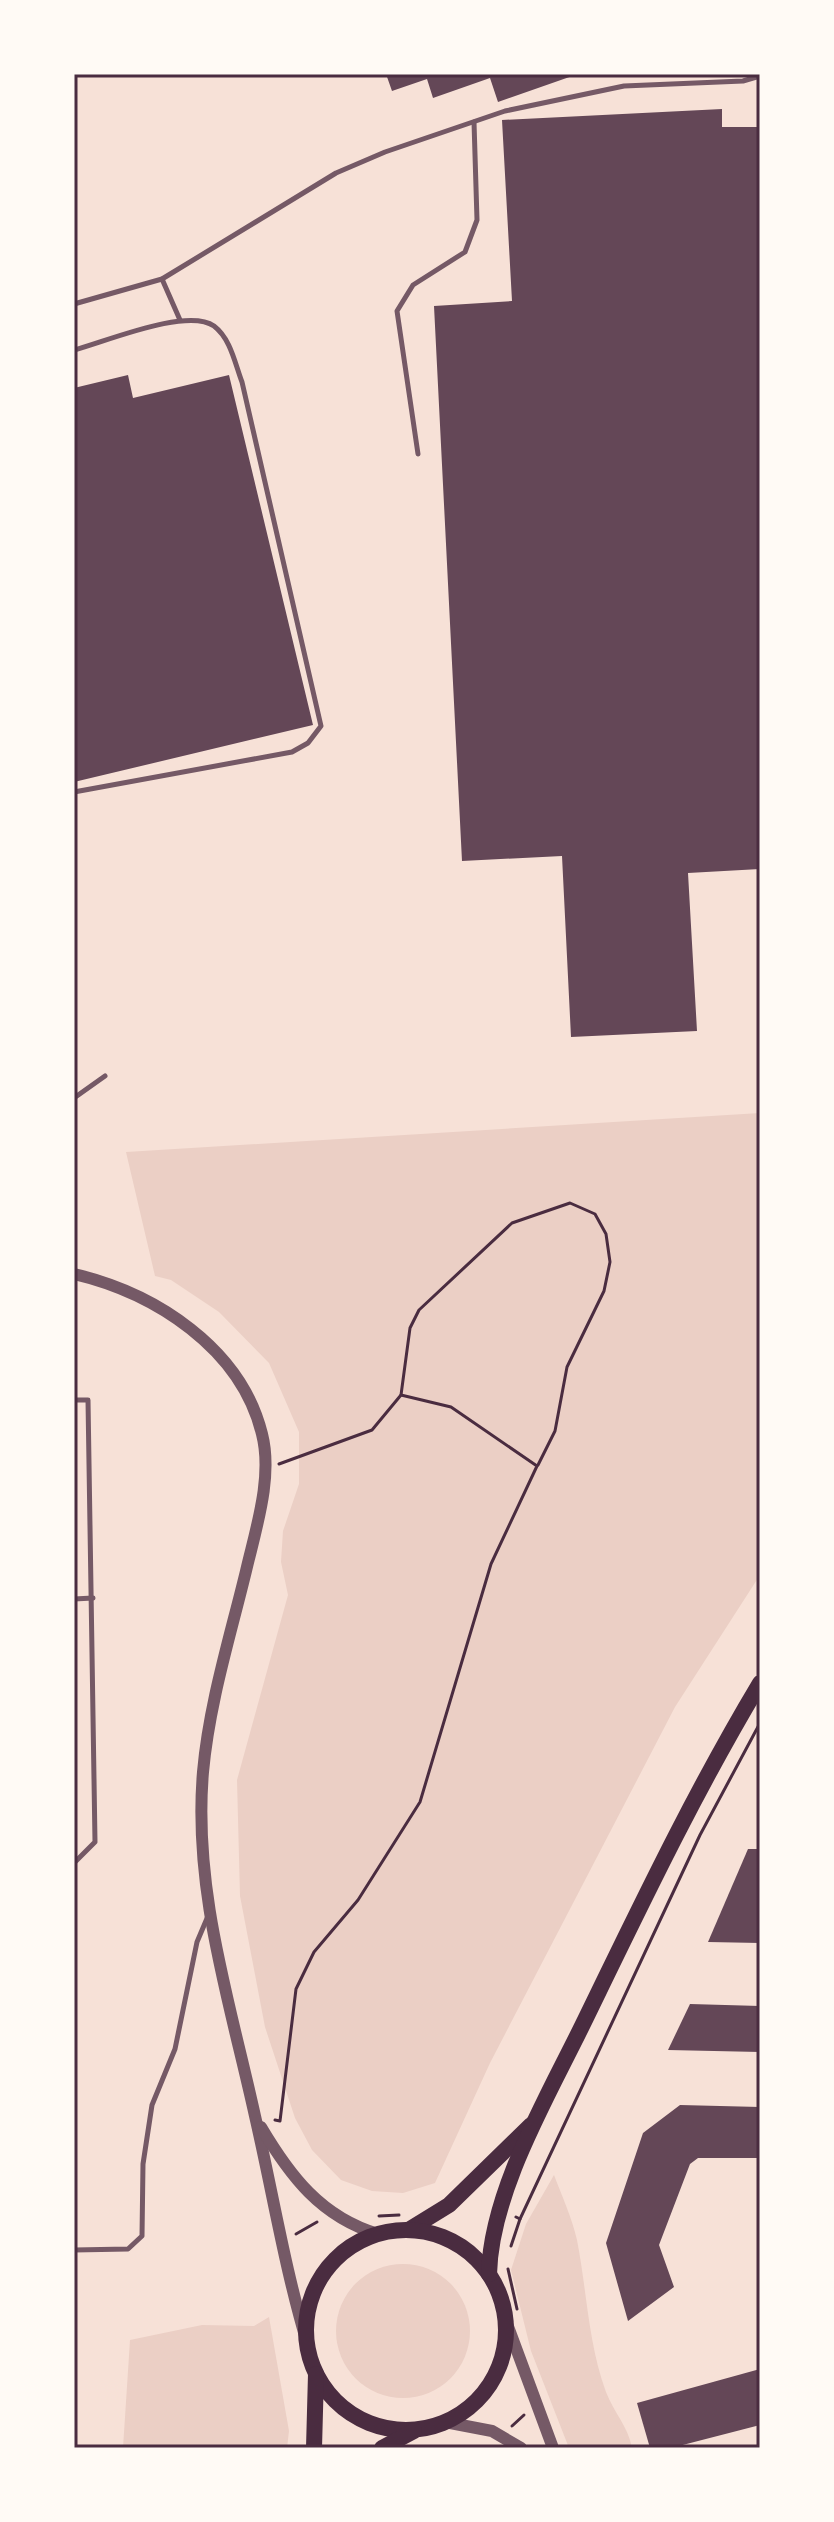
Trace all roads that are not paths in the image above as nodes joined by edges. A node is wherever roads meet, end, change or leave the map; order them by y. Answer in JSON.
{"nodes":[{"id":1,"x":760,"y":76,"type":"edge"},
{"id":2,"x":474,"y":122,"type":"junction"},
{"id":3,"x":162,"y":279,"type":"junction"},
{"id":4,"x":74,"y":304,"type":"edge"},
{"id":5,"x":180,"y":320,"type":"junction"},
{"id":6,"x":74,"y":350,"type":"edge"},
{"id":7,"x":418,"y":454,"type":"dead end"},
{"id":8,"x":74,"y":792,"type":"edge"},
{"id":9,"x":105,"y":1076,"type":"dead end"},
{"id":10,"x":74,"y":1098,"type":"edge"},
{"id":11,"x":74,"y":1274,"type":"edge"},
{"id":12,"x":74,"y":1400,"type":"edge"},
{"id":13,"x":93,"y":1598,"type":"junction"},
{"id":14,"x":74,"y":1599,"type":"edge"},
{"id":15,"x":760,"y":1683,"type":"edge"},
{"id":16,"x":74,"y":1863,"type":"edge"},
{"id":17,"x":209,"y":1914,"type":"junction"},
{"id":18,"x":256,"y":2117,"type":"junction"},
{"id":19,"x":535,"y":2121,"type":"junction"},
{"id":20,"x":404,"y":2222,"type":"junction"},
{"id":21,"x":378,"y":2234,"type":"junction"},
{"id":22,"x":74,"y":2250,"type":"edge"},
{"id":23,"x":489,"y":2274,"type":"junction"},
{"id":24,"x":512,"y":2316,"type":"junction"},
{"id":25,"x":308,"y":2346,"type":"junction"},
{"id":26,"x":315,"y":2371,"type":"junction"},
{"id":27,"x":445,"y":2422,"type":"junction"},
{"id":28,"x":419,"y":2429,"type":"junction"},
{"id":29,"x":314,"y":2448,"type":"edge"},
{"id":30,"x":382,"y":2448,"type":"edge"},
{"id":31,"x":521,"y":2448,"type":"edge"},
{"id":32,"x":553,"y":2448,"type":"edge"}],
"edges":[{"from":1,"to":2,"type":"lane"},
{"from":2,"to":3,"type":"lane"},
{"from":2,"to":7,"type":"lane"},
{"from":3,"to":4,"type":"lane"},
{"from":3,"to":5,"type":"lane"},
{"from":5,"to":6,"type":"lane"},
{"from":5,"to":8,"type":"lane"},
{"from":9,"to":10,"type":"lane"},
{"from":11,"to":17,"type":"street"},
{"from":12,"to":13,"type":"lane"},
{"from":13,"to":14,"type":"lane"},
{"from":13,"to":16,"type":"lane"},
{"from":15,"to":19,"type":"main road"},
{"from":17,"to":18,"type":"street"},
{"from":17,"to":22,"type":"lane"},
{"from":18,"to":21,"type":"street"},
{"from":18,"to":25,"type":"street"},
{"from":19,"to":20,"type":"main road"},
{"from":19,"to":23,"type":"main road"},
{"from":20,"to":21,"type":"main road"},
{"from":20,"to":23,"type":"main road"},
{"from":21,"to":25,"type":"main road"},
{"from":23,"to":24,"type":"main road"},
{"from":24,"to":27,"type":"main road"},
{"from":24,"to":32,"type":"street"},
{"from":25,"to":26,"type":"main road"},
{"from":26,"to":28,"type":"main road"},
{"from":26,"to":29,"type":"main road"},
{"from":27,"to":28,"type":"main road"},
{"from":27,"to":31,"type":"street"},
{"from":28,"to":30,"type":"main road"}]}
